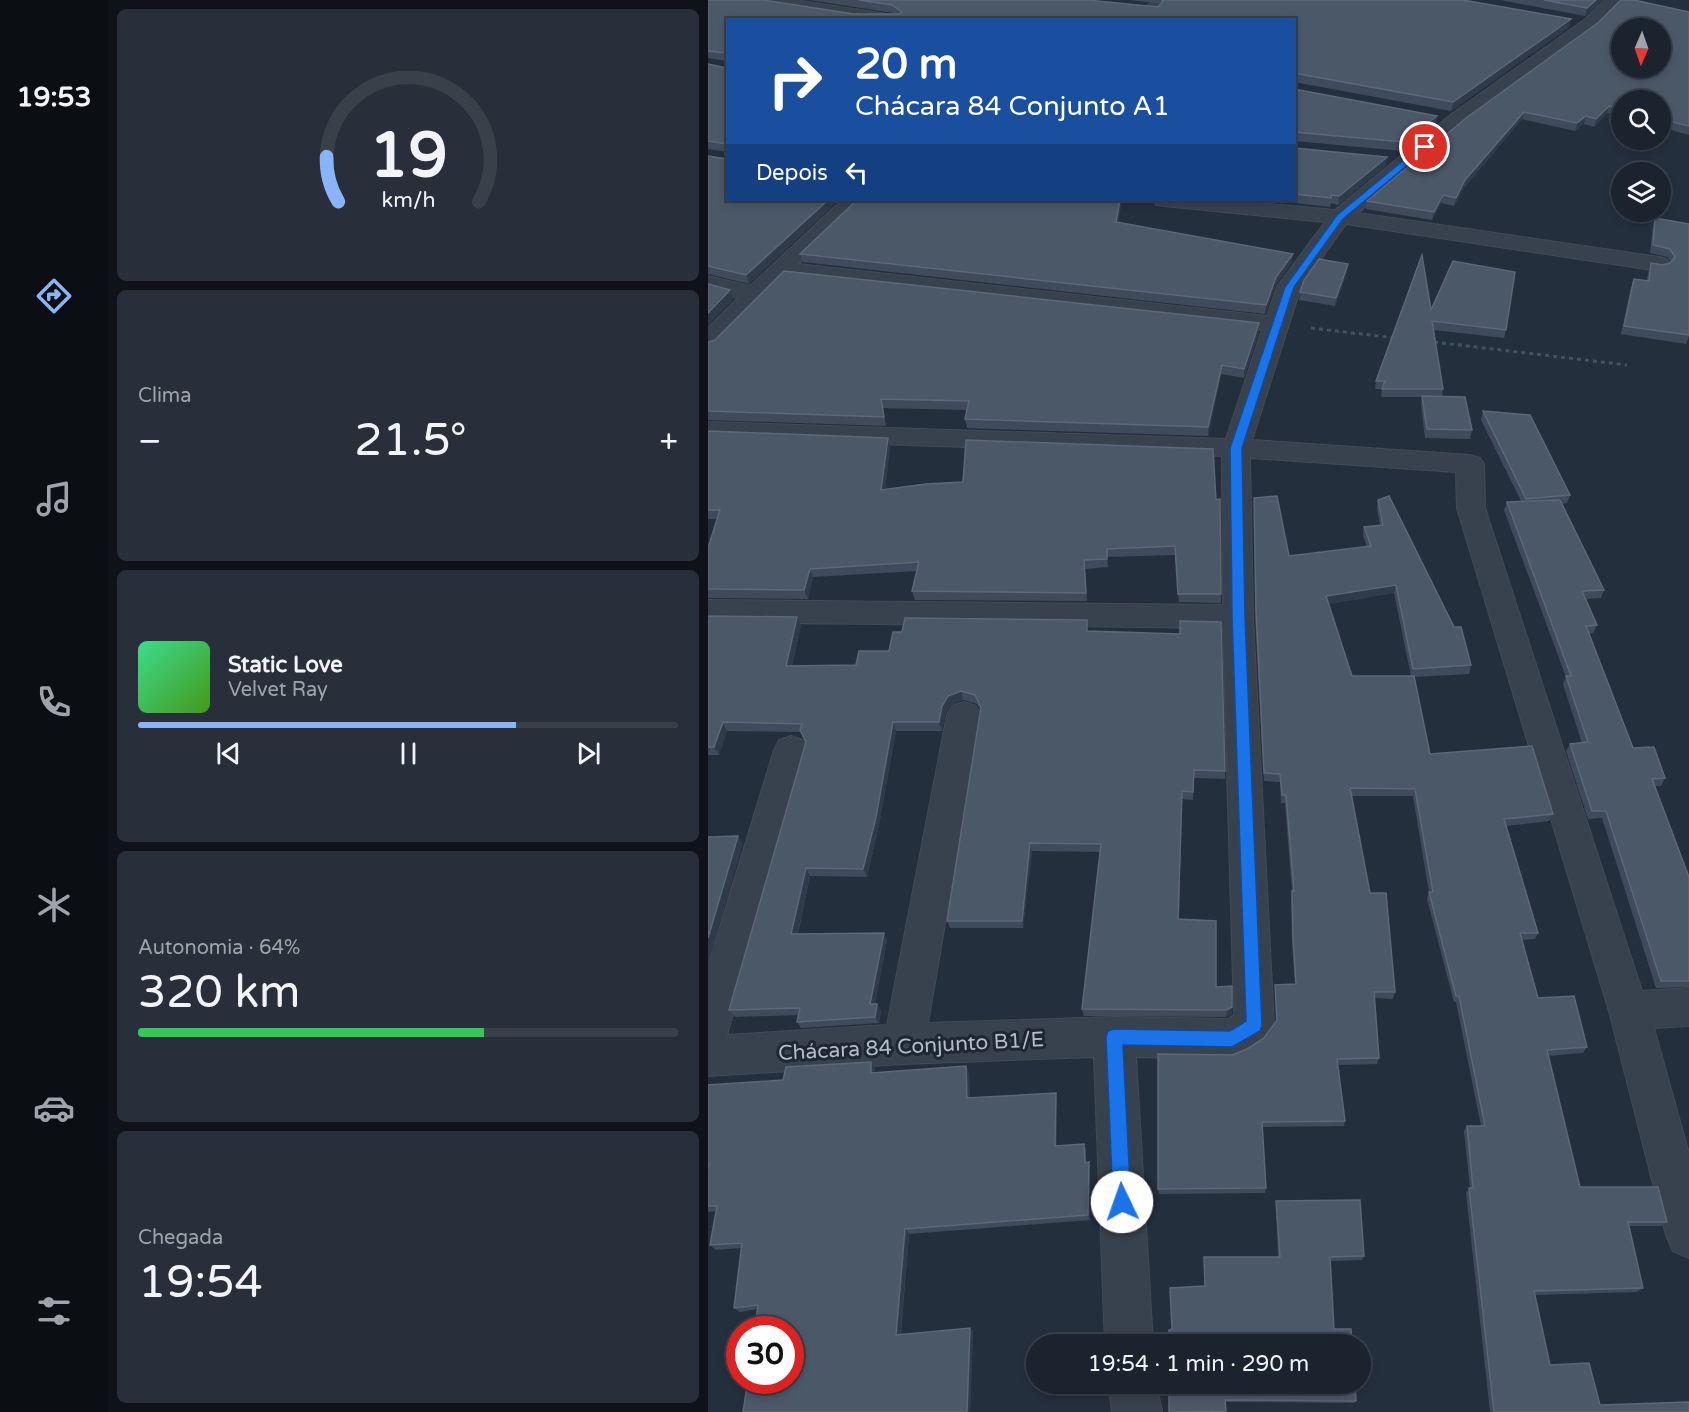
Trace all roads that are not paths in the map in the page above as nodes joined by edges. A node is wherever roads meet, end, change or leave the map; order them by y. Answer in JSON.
{"nodes":[{"id":1,"x":762,"y":0,"type":"edge"},
{"id":2,"x":1169,"y":0,"type":"edge"},
{"id":3,"x":1615,"y":0,"type":"edge"},
{"id":4,"x":1117,"y":4,"type":"edge"},
{"id":5,"x":1152,"y":9,"type":"junction"},
{"id":6,"x":880,"y":18,"type":"edge"},
{"id":7,"x":1135,"y":18,"type":"edge"},
{"id":8,"x":1568,"y":20,"type":"edge"},
{"id":9,"x":1590,"y":24,"type":"junction"},
{"id":10,"x":1435,"y":116,"type":"edge"},
{"id":11,"x":1456,"y":120,"type":"junction"},
{"id":12,"x":1378,"y":157,"type":"edge"},
{"id":13,"x":1409,"y":160,"type":"junction"},
{"id":14,"x":853,"y":201,"type":"edge"},
{"id":15,"x":1174,"y":201,"type":"edge"},
{"id":16,"x":1340,"y":217,"type":"junction"},
{"id":17,"x":1659,"y":264,"type":"edge"},
{"id":18,"x":780,"y":268,"type":"junction"},
{"id":19,"x":708,"y":284,"type":"edge"},
{"id":20,"x":756,"y":295,"type":"junction"},
{"id":21,"x":1276,"y":324,"type":"junction"},
{"id":22,"x":708,"y":342,"type":"edge"},
{"id":23,"x":708,"y":430,"type":"edge"},
{"id":24,"x":1236,"y":448,"type":"junction"},
{"id":25,"x":708,"y":611,"type":"edge"},
{"id":26,"x":1238,"y":617,"type":"junction"},
{"id":27,"x":964,"y":715,"type":"dead end"},
{"id":28,"x":791,"y":750,"type":"dead end"},
{"id":29,"x":1689,"y":1007,"type":"edge"},
{"id":30,"x":1629,"y":1011,"type":"junction"},
{"id":31,"x":708,"y":1032,"type":"edge"},
{"id":32,"x":1114,"y":1037,"type":"junction"},
{"id":33,"x":904,"y":1044,"type":"junction"},
{"id":34,"x":708,"y":1056,"type":"edge"},
{"id":35,"x":1689,"y":1235,"type":"edge"},
{"id":36,"x":1129,"y":1334,"type":"edge"},
{"id":37,"x":1134,"y":1394,"type":"edge"},
{"id":38,"x":1137,"y":1412,"type":"edge"}],
"edges":[{"from":1,"to":6,"type":"street"},
{"from":2,"to":5,"type":"street"},
{"from":3,"to":9,"type":"street"},
{"from":4,"to":5,"type":"street"},
{"from":5,"to":7,"type":"street"},
{"from":8,"to":9,"type":"street"},
{"from":9,"to":11,"type":"street"},
{"from":10,"to":11,"type":"street"},
{"from":11,"to":13,"type":"street"},
{"from":12,"to":13,"type":"street"},
{"from":13,"to":16,"type":"street"},
{"from":14,"to":18,"type":"street"},
{"from":15,"to":16,"type":"street"},
{"from":16,"to":17,"type":"street"},
{"from":16,"to":21,"type":"street"},
{"from":18,"to":20,"type":"street"},
{"from":18,"to":21,"type":"street"},
{"from":19,"to":20,"type":"street"},
{"from":20,"to":22,"type":"street"},
{"from":21,"to":24,"type":"street"},
{"from":23,"to":24,"type":"street"},
{"from":24,"to":26,"type":"street"},
{"from":24,"to":30,"type":"street"},
{"from":25,"to":26,"type":"street"},
{"from":26,"to":32,"type":"street","name":"Chácara 84 Conjunto B1/E"},
{"from":27,"to":33,"type":"street"},
{"from":28,"to":31,"type":"street"},
{"from":29,"to":30,"type":"street"},
{"from":30,"to":35,"type":"street"},
{"from":32,"to":33,"type":"street","name":"Chácara 84 Conjunto B1/E"},
{"from":32,"to":36,"type":"street"},
{"from":33,"to":34,"type":"street","name":"Chácara 84 Conjunto B1/E"},
{"from":37,"to":38,"type":"street"}]}
